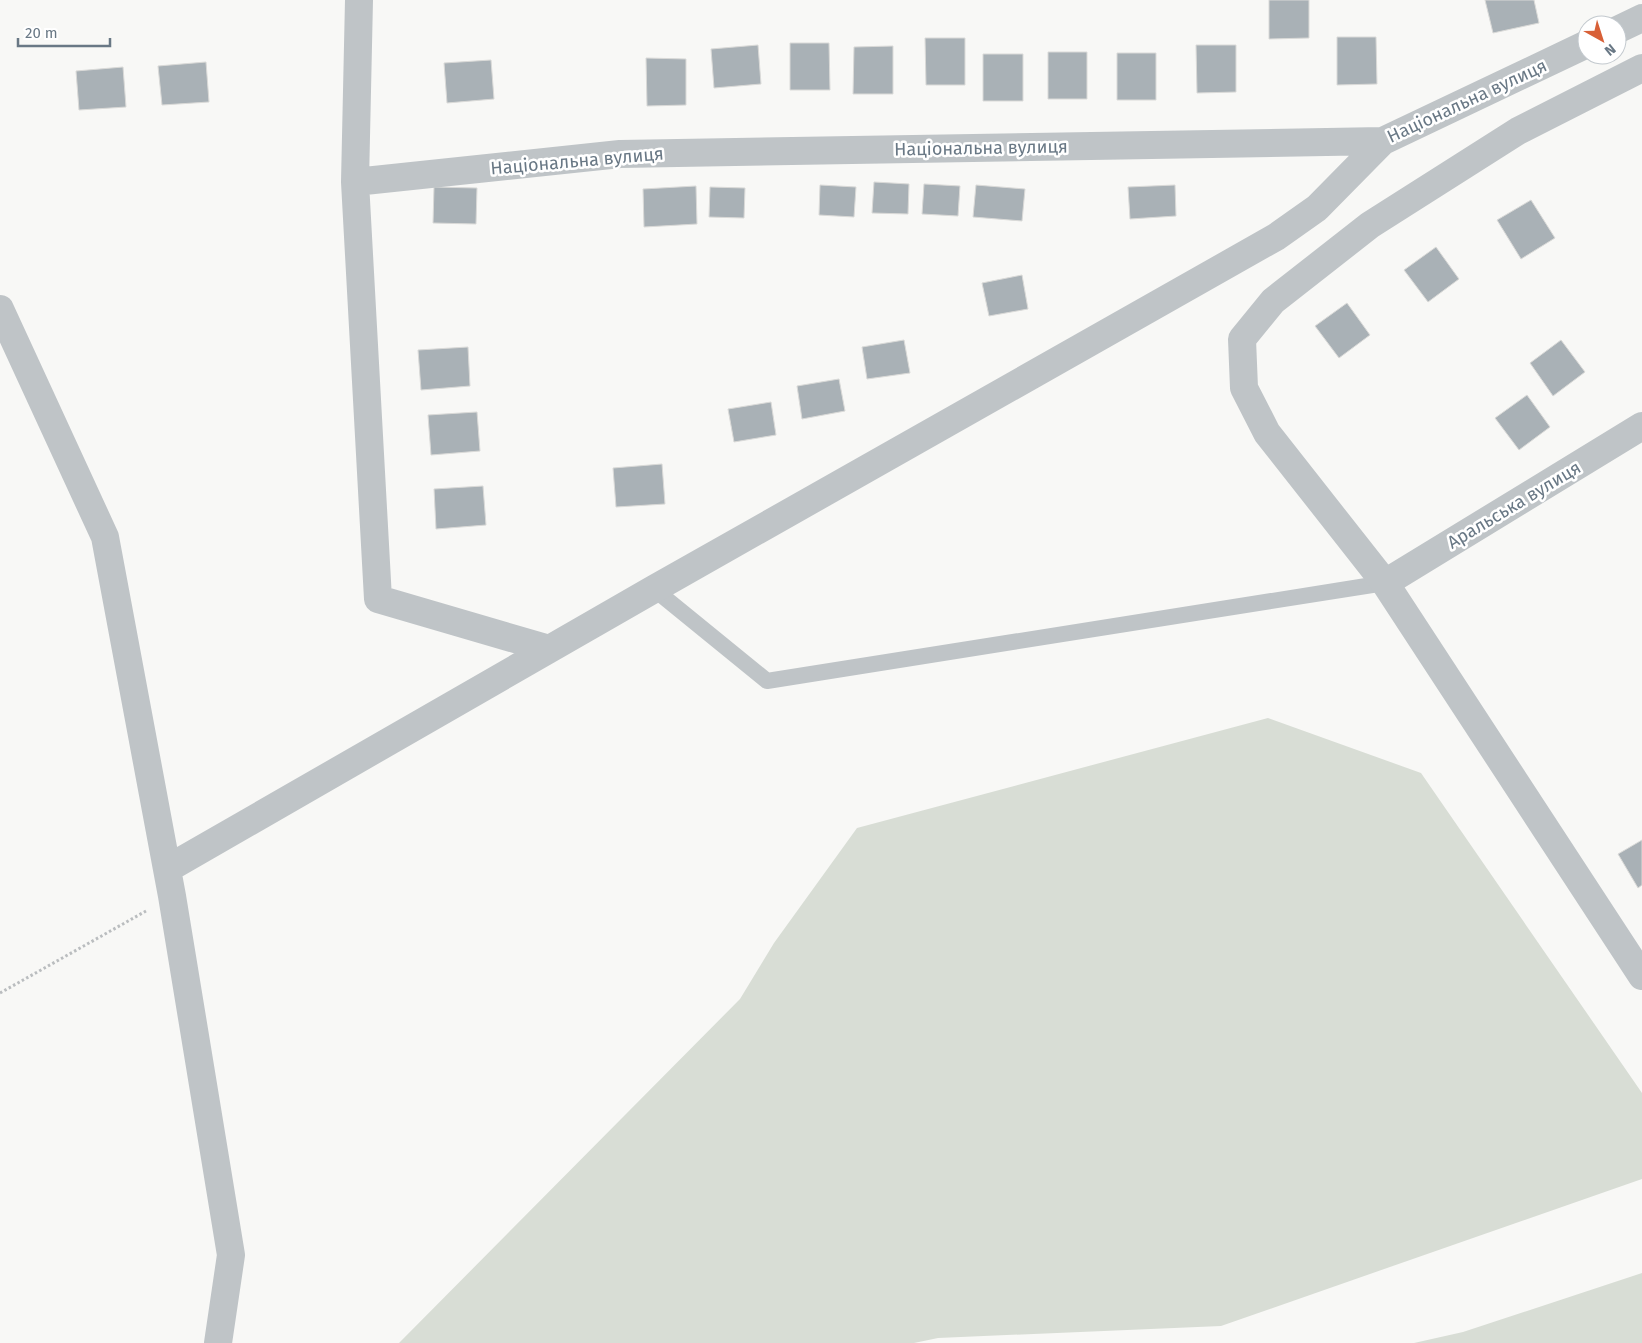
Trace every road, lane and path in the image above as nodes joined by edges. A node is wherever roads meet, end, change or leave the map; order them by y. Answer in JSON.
{"nodes":[{"id":1,"x":359,"y":0,"type":"edge"},
{"id":2,"x":1642,"y":18,"type":"edge"},
{"id":3,"x":1627,"y":25,"type":"edge"},
{"id":4,"x":1577,"y":49,"type":"edge"},
{"id":5,"x":1642,"y":68,"type":"edge"},
{"id":6,"x":1383,"y":141,"type":"junction"},
{"id":7,"x":355,"y":182,"type":"junction"},
{"id":8,"x":0,"y":309,"type":"edge"},
{"id":9,"x":1642,"y":426,"type":"edge"},
{"id":10,"x":1385,"y":583,"type":"junction"},
{"id":11,"x":654,"y":589,"type":"junction"},
{"id":12,"x":549,"y":649,"type":"junction"},
{"id":13,"x":167,"y":869,"type":"junction"},
{"id":14,"x":172,"y":896,"type":"junction"},
{"id":15,"x":1642,"y":976,"type":"edge"},
{"id":16,"x":0,"y":993,"type":"edge"},
{"id":17,"x":218,"y":1343,"type":"edge"}],
"edges":[{"from":1,"to":7,"type":"street"},
{"from":2,"to":3,"type":"street"},
{"from":4,"to":6,"type":"street","name":"Національна вулиця"},
{"from":5,"to":10,"type":"street"},
{"from":6,"to":7,"type":"street","name":"Національна вулиця"},
{"from":6,"to":11,"type":"street"},
{"from":7,"to":12,"type":"street"},
{"from":8,"to":13,"type":"street"},
{"from":9,"to":10,"type":"street","name":"Аральська вулиця"},
{"from":10,"to":11,"type":"lane"},
{"from":10,"to":15,"type":"street"},
{"from":11,"to":12,"type":"street"},
{"from":12,"to":13,"type":"street"},
{"from":13,"to":14,"type":"street"},
{"from":14,"to":16,"type":"path"},
{"from":14,"to":17,"type":"street"}]}
